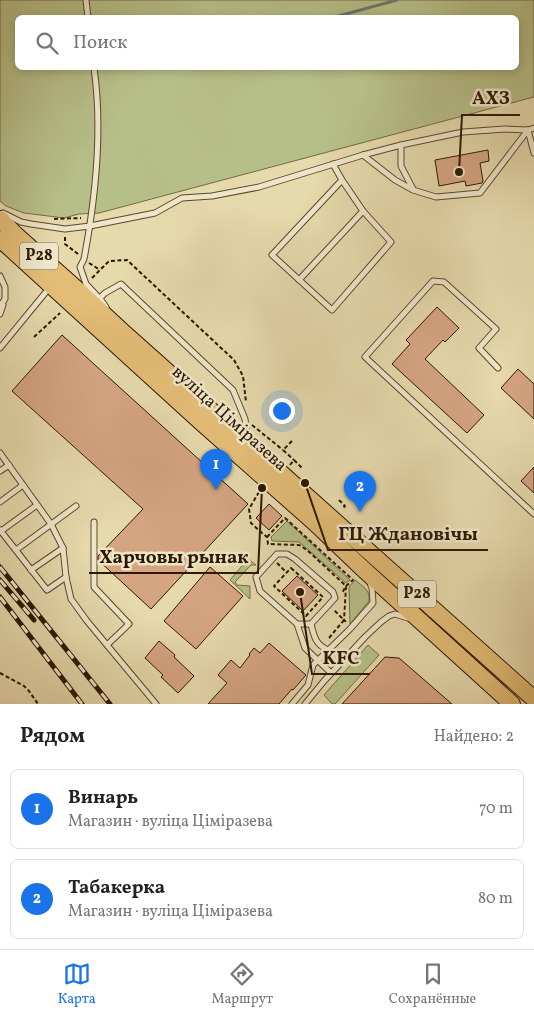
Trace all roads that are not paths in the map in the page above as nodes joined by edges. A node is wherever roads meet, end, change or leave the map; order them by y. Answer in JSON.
{"nodes":[{"id":1,"x":86,"y":0,"type":"edge"},
{"id":2,"x":88,"y":15,"type":"edge"},
{"id":3,"x":94,"y":70,"type":"edge"},
{"id":4,"x":531,"y":129,"type":"edge"},
{"id":5,"x":401,"y":145,"type":"junction"},
{"id":6,"x":534,"y":153,"type":"edge"},
{"id":7,"x":363,"y":155,"type":"junction"},
{"id":8,"x":332,"y":164,"type":"junction"},
{"id":9,"x":342,"y":180,"type":"junction"},
{"id":10,"x":414,"y":190,"type":"junction"},
{"id":11,"x":0,"y":211,"type":"edge"},
{"id":12,"x":363,"y":211,"type":"junction"},
{"id":13,"x":0,"y":219,"type":"edge"},
{"id":14,"x":90,"y":226,"type":"junction"},
{"id":15,"x":0,"y":239,"type":"edge"},
{"id":16,"x":52,"y":267,"type":"junction"},
{"id":17,"x":0,"y":276,"type":"edge"},
{"id":18,"x":299,"y":280,"type":"junction"},
{"id":19,"x":52,"y":285,"type":"junction"},
{"id":20,"x":2,"y":303,"type":"edge"},
{"id":21,"x":93,"y":306,"type":"junction"},
{"id":22,"x":0,"y":314,"type":"edge"},
{"id":23,"x":0,"y":348,"type":"edge"},
{"id":24,"x":498,"y":368,"type":"dead end"},
{"id":25,"x":247,"y":443,"type":"junction"},
{"id":26,"x":0,"y":453,"type":"edge"},
{"id":27,"x":9,"y":465,"type":"junction"},
{"id":28,"x":0,"y":471,"type":"edge"},
{"id":29,"x":23,"y":485,"type":"junction"},
{"id":30,"x":0,"y":502,"type":"edge"},
{"id":31,"x":38,"y":505,"type":"junction"},
{"id":32,"x":76,"y":506,"type":"dead end"},
{"id":33,"x":534,"y":514,"type":"edge"},
{"id":34,"x":94,"y":522,"type":"dead end"},
{"id":35,"x":51,"y":524,"type":"junction"},
{"id":36,"x":1,"y":530,"type":"edge"},
{"id":37,"x":63,"y":548,"type":"junction"},
{"id":38,"x":16,"y":550,"type":"junction"},
{"id":39,"x":361,"y":567,"type":"junction"},
{"id":40,"x":31,"y":570,"type":"junction"},
{"id":41,"x":66,"y":577,"type":"junction"},
{"id":42,"x":297,"y":624,"type":"junction"},
{"id":43,"x":311,"y":624,"type":"junction"},
{"id":44,"x":424,"y":624,"type":"junction"},
{"id":45,"x":107,"y":645,"type":"junction"},
{"id":46,"x":328,"y":650,"type":"junction"},
{"id":47,"x":318,"y":660,"type":"junction"},
{"id":48,"x":331,"y":673,"type":"junction"},
{"id":49,"x":534,"y":699,"type":"edge"},
{"id":50,"x":156,"y":704,"type":"edge"},
{"id":51,"x":292,"y":704,"type":"edge"},
{"id":52,"x":305,"y":704,"type":"edge"},
{"id":53,"x":512,"y":704,"type":"edge"}],
"edges":[{"from":1,"to":2,"type":"lane"},
{"from":3,"to":14,"type":"lane"},
{"from":4,"to":5,"type":"lane"},
{"from":4,"to":6,"type":"lane"},
{"from":4,"to":10,"type":"lane"},
{"from":5,"to":7,"type":"lane"},
{"from":5,"to":10,"type":"lane"},
{"from":7,"to":8,"type":"lane"},
{"from":7,"to":10,"type":"lane"},
{"from":8,"to":9,"type":"lane"},
{"from":8,"to":14,"type":"lane"},
{"from":9,"to":12,"type":"lane"},
{"from":9,"to":18,"type":"lane"},
{"from":11,"to":14,"type":"lane"},
{"from":12,"to":18,"type":"lane"},
{"from":12,"to":18,"type":"lane"},
{"from":13,"to":16,"type":"main road","number":"Р28"},
{"from":14,"to":21,"type":"lane"},
{"from":15,"to":19,"type":"main road","number":"Р28"},
{"from":16,"to":19,"type":"lane"},
{"from":16,"to":21,"type":"main road","name":"вуліца Ціміразева","number":"Р28"},
{"from":17,"to":20,"type":"lane"},
{"from":19,"to":21,"type":"main road","name":"вуліца Ціміразева","number":"Р28"},
{"from":19,"to":23,"type":"lane"},
{"from":20,"to":22,"type":"lane"},
{"from":21,"to":25,"type":"main road","name":"вуліца Ціміразева","number":"Р28"},
{"from":21,"to":25,"type":"lane"},
{"from":21,"to":39,"type":"main road","name":"вуліца Ціміразева","number":"Р28"},
{"from":24,"to":33,"type":"lane"},
{"from":25,"to":49,"type":"main road","name":"вуліца Ціміразева","number":"Р28"},
{"from":26,"to":27,"type":"lane"},
{"from":27,"to":28,"type":"lane"},
{"from":27,"to":29,"type":"lane"},
{"from":29,"to":30,"type":"lane"},
{"from":29,"to":31,"type":"lane"},
{"from":31,"to":35,"type":"lane"},
{"from":31,"to":36,"type":"lane"},
{"from":32,"to":35,"type":"lane"},
{"from":34,"to":45,"type":"lane"},
{"from":35,"to":37,"type":"lane"},
{"from":35,"to":38,"type":"lane"},
{"from":36,"to":38,"type":"lane"},
{"from":37,"to":40,"type":"lane"},
{"from":37,"to":41,"type":"lane"},
{"from":38,"to":40,"type":"lane"},
{"from":39,"to":44,"type":"main road","name":"вуліца Ціміразева","number":"Р28"},
{"from":39,"to":46,"type":"lane"},
{"from":40,"to":41,"type":"lane"},
{"from":41,"to":45,"type":"lane"},
{"from":42,"to":43,"type":"lane"},
{"from":42,"to":43,"type":"lane"},
{"from":42,"to":47,"type":"lane"},
{"from":43,"to":46,"type":"lane"},
{"from":44,"to":48,"type":"lane"},
{"from":44,"to":53,"type":"main road","name":"вуліца Ціміразева","number":"Р28"},
{"from":45,"to":50,"type":"lane"},
{"from":46,"to":47,"type":"lane"},
{"from":47,"to":48,"type":"lane"},
{"from":47,"to":51,"type":"lane"},
{"from":48,"to":52,"type":"lane"}]}
